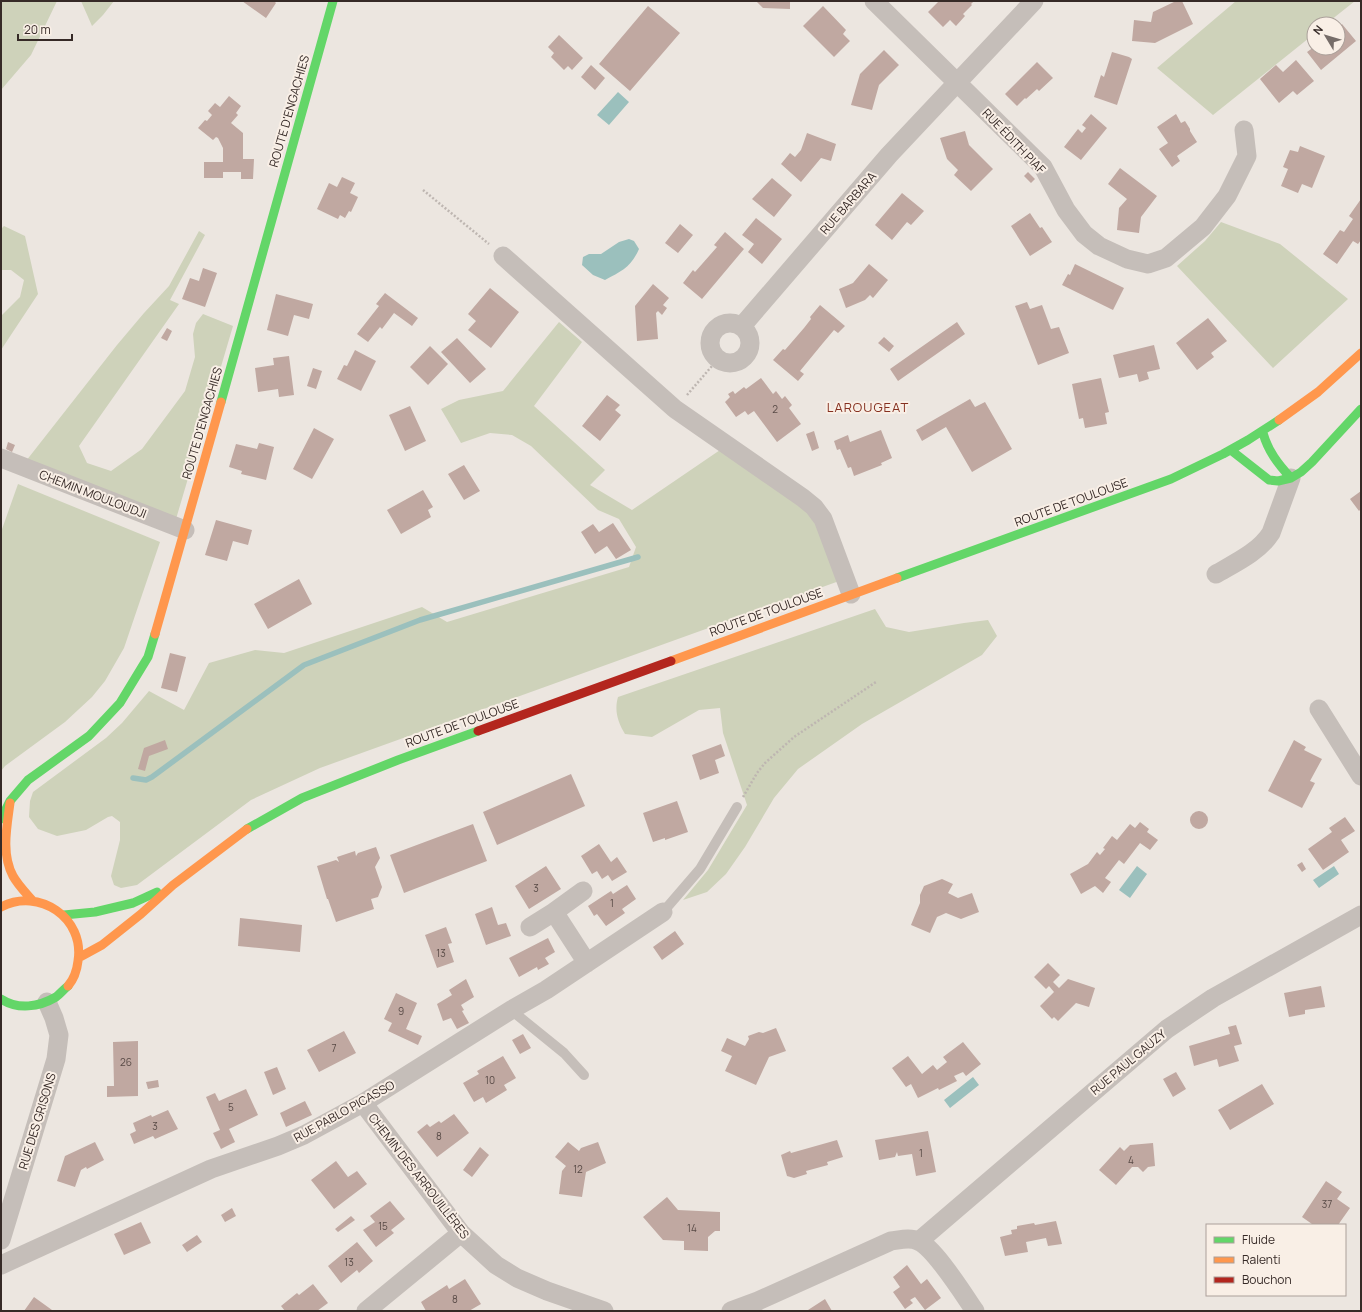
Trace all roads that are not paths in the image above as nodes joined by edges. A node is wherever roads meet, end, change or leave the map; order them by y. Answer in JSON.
{"nodes":[{"id":1,"x":333,"y":1,"type":"edge"},
{"id":2,"x":874,"y":1,"type":"edge"},
{"id":3,"x":1034,"y":1,"type":"edge"},
{"id":4,"x":956,"y":82,"type":"junction"},
{"id":5,"x":1244,"y":130,"type":"dead end"},
{"id":6,"x":503,"y":256,"type":"road end"},
{"id":7,"x":742,"y":326,"type":"junction"},
{"id":8,"x":1361,"y":353,"type":"edge"},
{"id":9,"x":1361,"y":409,"type":"edge"},
{"id":10,"x":1263,"y":433,"type":"junction"},
{"id":11,"x":1232,"y":451,"type":"junction"},
{"id":12,"x":1,"y":458,"type":"edge"},
{"id":13,"x":1291,"y":478,"type":"junction"},
{"id":14,"x":185,"y":530,"type":"junction"},
{"id":15,"x":1216,"y":574,"type":"dead end"},
{"id":16,"x":850,"y":594,"type":"junction"},
{"id":17,"x":1319,"y":709,"type":"dead end"},
{"id":18,"x":1361,"y":776,"type":"edge"},
{"id":19,"x":10,"y":801,"type":"junction"},
{"id":20,"x":737,"y":807,"type":"road end"},
{"id":21,"x":1,"y":818,"type":"edge"},
{"id":22,"x":173,"y":885,"type":"junction"},
{"id":23,"x":583,"y":891,"type":"dead end"},
{"id":24,"x":32,"y":900,"type":"junction"},
{"id":25,"x":1,"y":907,"type":"edge"},
{"id":26,"x":554,"y":912,"type":"junction"},
{"id":27,"x":663,"y":912,"type":"joint"},
{"id":28,"x":64,"y":915,"type":"junction"},
{"id":29,"x":1361,"y":915,"type":"edge"},
{"id":30,"x":530,"y":927,"type":"dead end"},
{"id":31,"x":80,"y":957,"type":"junction"},
{"id":32,"x":587,"y":963,"type":"junction"},
{"id":33,"x":2,"y":1001,"type":"edge"},
{"id":34,"x":47,"y":1002,"type":"junction"},
{"id":35,"x":511,"y":1010,"type":"junction"},
{"id":36,"x":584,"y":1075,"type":"dead end"},
{"id":37,"x":363,"y":1103,"type":"junction"},
{"id":38,"x":461,"y":1233,"type":"junction"},
{"id":39,"x":1,"y":1240,"type":"edge"},
{"id":40,"x":919,"y":1241,"type":"junction"},
{"id":41,"x":1,"y":1265,"type":"edge"},
{"id":42,"x":366,"y":1311,"type":"edge"},
{"id":43,"x":604,"y":1311,"type":"edge"},
{"id":44,"x":731,"y":1311,"type":"edge"},
{"id":45,"x":975,"y":1311,"type":"edge"}],
"edges":[{"from":1,"to":14,"type":"main road","name":"ROUTE D'ENGACHIES"},
{"from":2,"to":4,"type":"street","name":"RUE ÉDITH PIAF"},
{"from":3,"to":4,"type":"street","name":"RUE BARBARA"},
{"from":4,"to":5,"type":"street","name":"RUE ÉDITH PIAF"},
{"from":4,"to":7,"type":"street","name":"RUE BARBARA"},
{"from":6,"to":16,"type":"street"},
{"from":7,"to":7,"type":"street"},
{"from":8,"to":10,"type":"main road","name":"ROUTE DE TOULOUSE"},
{"from":9,"to":13,"type":"main road"},
{"from":10,"to":11,"type":"main road","name":"ROUTE DE TOULOUSE"},
{"from":10,"to":13,"type":"main road"},
{"from":11,"to":13,"type":"main road"},
{"from":11,"to":16,"type":"main road","name":"ROUTE DE TOULOUSE"},
{"from":12,"to":14,"type":"street","name":"CHEMIN MOULOUDJI"},
{"from":13,"to":15,"type":"street"},
{"from":14,"to":19,"type":"main road","name":"ROUTE D'ENGACHIES"},
{"from":16,"to":22,"type":"main road","name":"ROUTE DE TOULOUSE"},
{"from":17,"to":18,"type":"street"},
{"from":19,"to":21,"type":"main road","name":"ROUTE D'ENGACHIES"},
{"from":19,"to":24,"type":"main road"},
{"from":20,"to":27,"type":"lane"},
{"from":22,"to":28,"type":"main road","name":"ROUTE DE TOULOUSE"},
{"from":22,"to":31,"type":"main road","name":"ROUTE DE TOULOUSE"},
{"from":23,"to":26,"type":"street"},
{"from":24,"to":25,"type":"main road"},
{"from":24,"to":28,"type":"main road"},
{"from":26,"to":30,"type":"street"},
{"from":26,"to":32,"type":"street"},
{"from":27,"to":32,"type":"street","name":"RUE PABLO PICASSO"},
{"from":28,"to":31,"type":"main road"},
{"from":29,"to":40,"type":"street","name":"RUE PAUL GAUZY"},
{"from":31,"to":34,"type":"main road"},
{"from":32,"to":35,"type":"street","name":"RUE PABLO PICASSO"},
{"from":33,"to":34,"type":"main road"},
{"from":34,"to":39,"type":"street","name":"RUE DES GRISONS"},
{"from":35,"to":36,"type":"lane"},
{"from":35,"to":37,"type":"street","name":"RUE PABLO PICASSO"},
{"from":37,"to":38,"type":"street","name":"CHEMIN DES ARROUILLÈRES"},
{"from":37,"to":41,"type":"street","name":"RUE PABLO PICASSO"},
{"from":38,"to":42,"type":"street"},
{"from":38,"to":43,"type":"street","name":"CHEMIN DES ARROUILLÈRES"},
{"from":40,"to":44,"type":"street"},
{"from":40,"to":45,"type":"street"}]}
